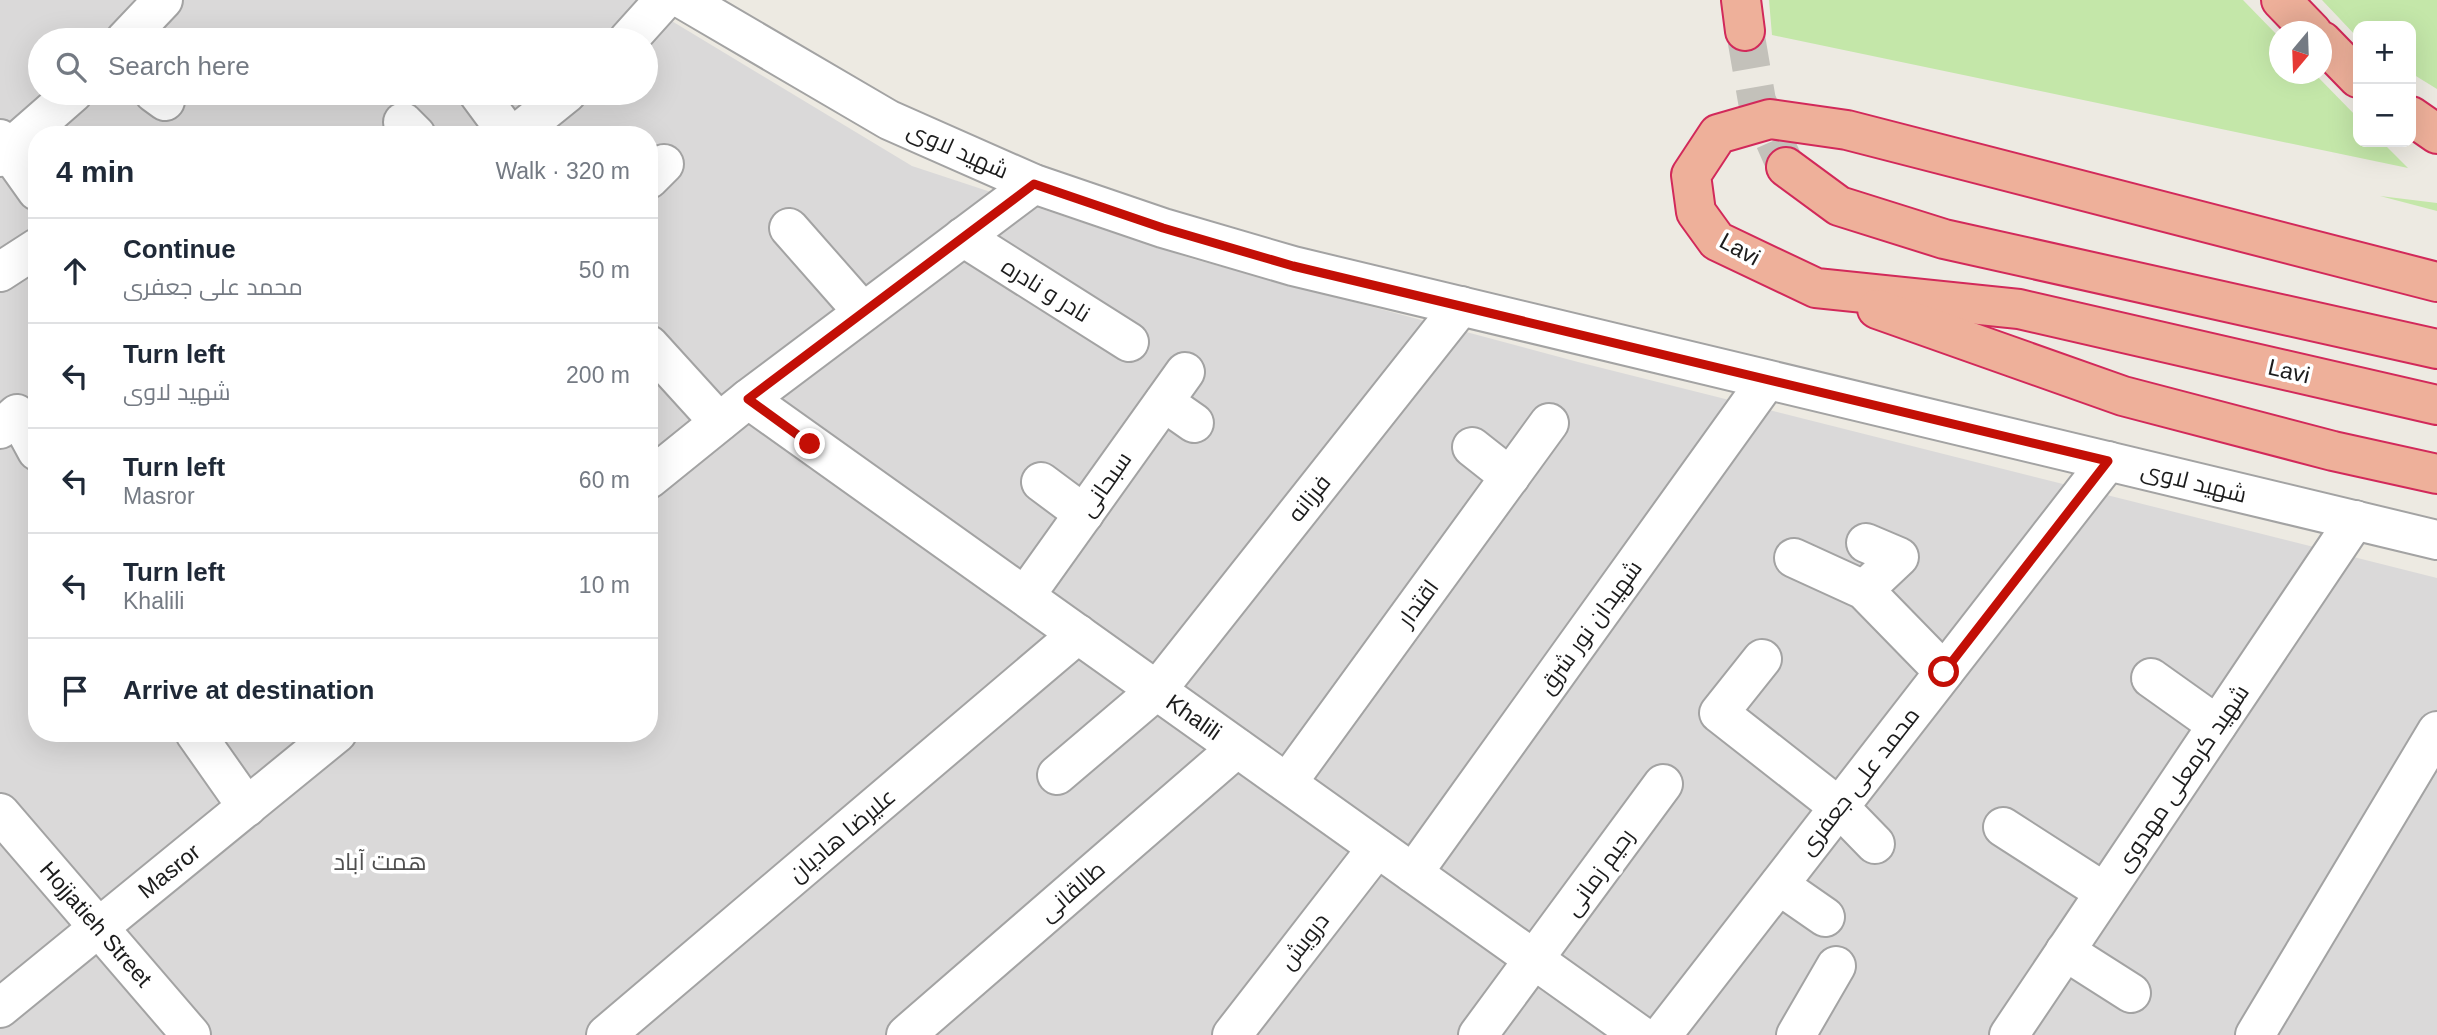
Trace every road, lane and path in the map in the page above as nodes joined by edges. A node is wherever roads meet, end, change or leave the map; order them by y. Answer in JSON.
{"nodes":[{"id":1,"x":163,"y":0,"type":"edge"},
{"id":2,"x":664,"y":0,"type":"edge"},
{"id":3,"x":684,"y":0,"type":"edge"},
{"id":4,"x":2281,"y":0,"type":"edge"},
{"id":5,"x":2301,"y":21,"type":"edge"},
{"id":6,"x":136,"y":28,"type":"edge"},
{"id":7,"x":639,"y":28,"type":"edge"},
{"id":8,"x":2332,"y":51,"type":"edge"},
{"id":9,"x":2353,"y":73,"type":"edge"},
{"id":10,"x":58,"y":105,"type":"edge"},
{"id":11,"x":487,"y":105,"type":"edge"},
{"id":12,"x":552,"y":105,"type":"edge"},
{"id":13,"x":2416,"y":119,"type":"edge"},
{"id":14,"x":32,"y":126,"type":"edge"},
{"id":15,"x":502,"y":126,"type":"edge"},
{"id":16,"x":526,"y":126,"type":"edge"},
{"id":17,"x":28,"y":129,"type":"edge"},
{"id":18,"x":2437,"y":134,"type":"edge"},
{"id":19,"x":3,"y":149,"type":"edge"},
{"id":20,"x":1786,"y":167,"type":"tunnel mouth"},
{"id":21,"x":28,"y":180,"type":"edge"},
{"id":22,"x":1034,"y":184,"type":"junction"},
{"id":23,"x":789,"y":228,"type":"dead end"},
{"id":24,"x":963,"y":237,"type":"junction"},
{"id":25,"x":28,"y":254,"type":"edge"},
{"id":26,"x":0,"y":272,"type":"edge"},
{"id":27,"x":2437,"y":282,"type":"edge"},
{"id":28,"x":1816,"y":288,"type":"junction"},
{"id":29,"x":1461,"y":306,"type":"junction"},
{"id":30,"x":863,"y":312,"type":"junction"},
{"id":31,"x":1129,"y":342,"type":"dead end"},
{"id":32,"x":2437,"y":349,"type":"edge"},
{"id":33,"x":658,"y":355,"type":"edge"},
{"id":34,"x":1767,"y":380,"type":"junction"},
{"id":35,"x":748,"y":399,"type":"junction"},
{"id":36,"x":1181,"y":399,"type":"dead end"},
{"id":37,"x":2437,"y":405,"type":"edge"},
{"id":38,"x":719,"y":422,"type":"junction"},
{"id":39,"x":1549,"y":423,"type":"dead end"},
{"id":40,"x":0,"y":429,"type":"edge"},
{"id":41,"x":28,"y":434,"type":"edge"},
{"id":42,"x":1472,"y":447,"type":"dead end"},
{"id":43,"x":2108,"y":461,"type":"junction"},
{"id":44,"x":658,"y":472,"type":"edge"},
{"id":45,"x":2437,"y":474,"type":"edge"},
{"id":46,"x":1510,"y":477,"type":"junction"},
{"id":47,"x":1041,"y":482,"type":"dead end"},
{"id":48,"x":1084,"y":514,"type":"junction"},
{"id":49,"x":2355,"y":520,"type":"junction"},
{"id":50,"x":2437,"y":540,"type":"edge"},
{"id":51,"x":1866,"y":543,"type":"dead end"},
{"id":52,"x":1794,"y":558,"type":"dead end"},
{"id":53,"x":1864,"y":590,"type":"junction"},
{"id":54,"x":1025,"y":596,"type":"junction"},
{"id":55,"x":1078,"y":634,"type":"junction"},
{"id":56,"x":1762,"y":659,"type":"dead end"},
{"id":57,"x":1944,"y":672,"type":"junction"},
{"id":58,"x":2151,"y":678,"type":"dead end"},
{"id":59,"x":1157,"y":690,"type":"junction"},
{"id":60,"x":2217,"y":725,"type":"junction"},
{"id":61,"x":2437,"y":731,"type":"edge"},
{"id":62,"x":201,"y":742,"type":"edge"},
{"id":63,"x":326,"y":742,"type":"edge"},
{"id":64,"x":1237,"y":748,"type":"junction"},
{"id":65,"x":1057,"y":775,"type":"dead end"},
{"id":66,"x":1287,"y":783,"type":"junction"},
{"id":67,"x":1663,"y":784,"type":"dead end"},
{"id":68,"x":247,"y":807,"type":"junction"},
{"id":69,"x":1839,"y":807,"type":"junction"},
{"id":70,"x":0,"y":813,"type":"edge"},
{"id":71,"x":2003,"y":827,"type":"dead end"},
{"id":72,"x":1875,"y":844,"type":"dead end"},
{"id":73,"x":1377,"y":848,"type":"junction"},
{"id":74,"x":1413,"y":873,"type":"junction"},
{"id":75,"x":1779,"y":885,"type":"junction"},
{"id":76,"x":2104,"y":892,"type":"junction"},
{"id":77,"x":1825,"y":917,"type":"dead end"},
{"id":78,"x":99,"y":928,"type":"junction"},
{"id":79,"x":2065,"y":951,"type":"junction"},
{"id":80,"x":1535,"y":960,"type":"junction"},
{"id":81,"x":1836,"y":965,"type":"dead end"},
{"id":82,"x":2131,"y":993,"type":"dead end"},
{"id":83,"x":0,"y":1008,"type":"edge"},
{"id":84,"x":914,"y":1032,"type":"edge"},
{"id":85,"x":191,"y":1035,"type":"edge"},
{"id":86,"x":606,"y":1035,"type":"edge"},
{"id":87,"x":1232,"y":1035,"type":"edge"},
{"id":88,"x":1478,"y":1035,"type":"edge"},
{"id":89,"x":1640,"y":1035,"type":"edge"},
{"id":90,"x":1662,"y":1035,"type":"edge"},
{"id":91,"x":1796,"y":1035,"type":"edge"},
{"id":92,"x":2009,"y":1035,"type":"edge"},
{"id":93,"x":2256,"y":1035,"type":"edge"}],
"edges":[{"from":1,"to":6,"type":"street"},
{"from":2,"to":7,"type":"street"},
{"from":3,"to":22,"type":"street","name":"شهید لاوی"},
{"from":4,"to":5,"type":"highway"},
{"from":8,"to":9,"type":"highway"},
{"from":10,"to":14,"type":"street"},
{"from":11,"to":15,"type":"street"},
{"from":12,"to":16,"type":"street"},
{"from":13,"to":18,"type":"highway"},
{"from":17,"to":19,"type":"street"},
{"from":19,"to":21,"type":"street"},
{"from":20,"to":32,"type":"highway"},
{"from":22,"to":24,"type":"street"},
{"from":22,"to":29,"type":"street","name":"شهید لاوی"},
{"from":23,"to":30,"type":"street"},
{"from":24,"to":30,"type":"street"},
{"from":24,"to":31,"type":"street","name":"نادر و نادره"},
{"from":25,"to":26,"type":"street"},
{"from":27,"to":28,"type":"highway","name":"Lavi"},
{"from":28,"to":37,"type":"highway","name":"Lavi"},
{"from":28,"to":45,"type":"highway"},
{"from":29,"to":34,"type":"street","name":"شهید لاوی"},
{"from":29,"to":59,"type":"street","name":"فرزانه"},
{"from":30,"to":35,"type":"street"},
{"from":33,"to":38,"type":"street"},
{"from":34,"to":43,"type":"street","name":"شهید لاوی"},
{"from":34,"to":74,"type":"street","name":"شهیدان نور شرق"},
{"from":35,"to":38,"type":"street"},
{"from":35,"to":54,"type":"street","name":"Khalili"},
{"from":36,"to":48,"type":"street","name":"سبحانی"},
{"from":38,"to":44,"type":"street"},
{"from":39,"to":46,"type":"street","name":"اقتدار"},
{"from":40,"to":41,"type":"street"},
{"from":42,"to":46,"type":"street"},
{"from":43,"to":49,"type":"street","name":"شهید لاوی"},
{"from":43,"to":57,"type":"street","name":"محمد علی جعفری"},
{"from":46,"to":66,"type":"street","name":"اقتدار"},
{"from":47,"to":48,"type":"street"},
{"from":48,"to":54,"type":"street","name":"سبحانی"},
{"from":49,"to":50,"type":"street","name":"شهید لاوی"},
{"from":49,"to":60,"type":"street","name":"شهید کرمعلی مهدوی"},
{"from":51,"to":53,"type":"street"},
{"from":52,"to":53,"type":"street"},
{"from":53,"to":57,"type":"street"},
{"from":54,"to":55,"type":"street","name":"Khalili"},
{"from":55,"to":59,"type":"street","name":"Khalili"},
{"from":55,"to":86,"type":"street","name":"علیرضا هادیان"},
{"from":56,"to":69,"type":"street"},
{"from":57,"to":69,"type":"street","name":"محمد علی جعفری"},
{"from":58,"to":60,"type":"street"},
{"from":59,"to":64,"type":"street","name":"Khalili"},
{"from":59,"to":65,"type":"street","name":"فرزانه"},
{"from":60,"to":76,"type":"street","name":"شهید کرمعلی مهدوی"},
{"from":61,"to":93,"type":"street"},
{"from":62,"to":68,"type":"street"},
{"from":63,"to":68,"type":"street","name":"Masror"},
{"from":64,"to":66,"type":"street","name":"Khalili"},
{"from":64,"to":84,"type":"street","name":"طالقانی"},
{"from":66,"to":73,"type":"street","name":"Khalili"},
{"from":67,"to":80,"type":"street","name":"رحیم زمانی"},
{"from":68,"to":78,"type":"street","name":"Masror"},
{"from":69,"to":72,"type":"street"},
{"from":69,"to":75,"type":"street","name":"محمد علی جعفری"},
{"from":70,"to":78,"type":"street","name":"Hojjatieh Street"},
{"from":71,"to":76,"type":"street"},
{"from":73,"to":74,"type":"street","name":"Khalili"},
{"from":73,"to":87,"type":"street","name":"درویش"},
{"from":74,"to":80,"type":"street","name":"Khalili"},
{"from":75,"to":77,"type":"street"},
{"from":75,"to":90,"type":"street","name":"محمد علی جعفری"},
{"from":76,"to":79,"type":"street","name":"شهید کرمعلی مهدوی"},
{"from":78,"to":83,"type":"street","name":"Masror"},
{"from":78,"to":85,"type":"street","name":"Hojjatieh Street"},
{"from":79,"to":82,"type":"street"},
{"from":79,"to":92,"type":"street","name":"شهید کرمعلی مهدوی"},
{"from":80,"to":88,"type":"street","name":"رحیم زمانی"},
{"from":80,"to":89,"type":"street","name":"Khalili"},
{"from":81,"to":91,"type":"street"}]}
